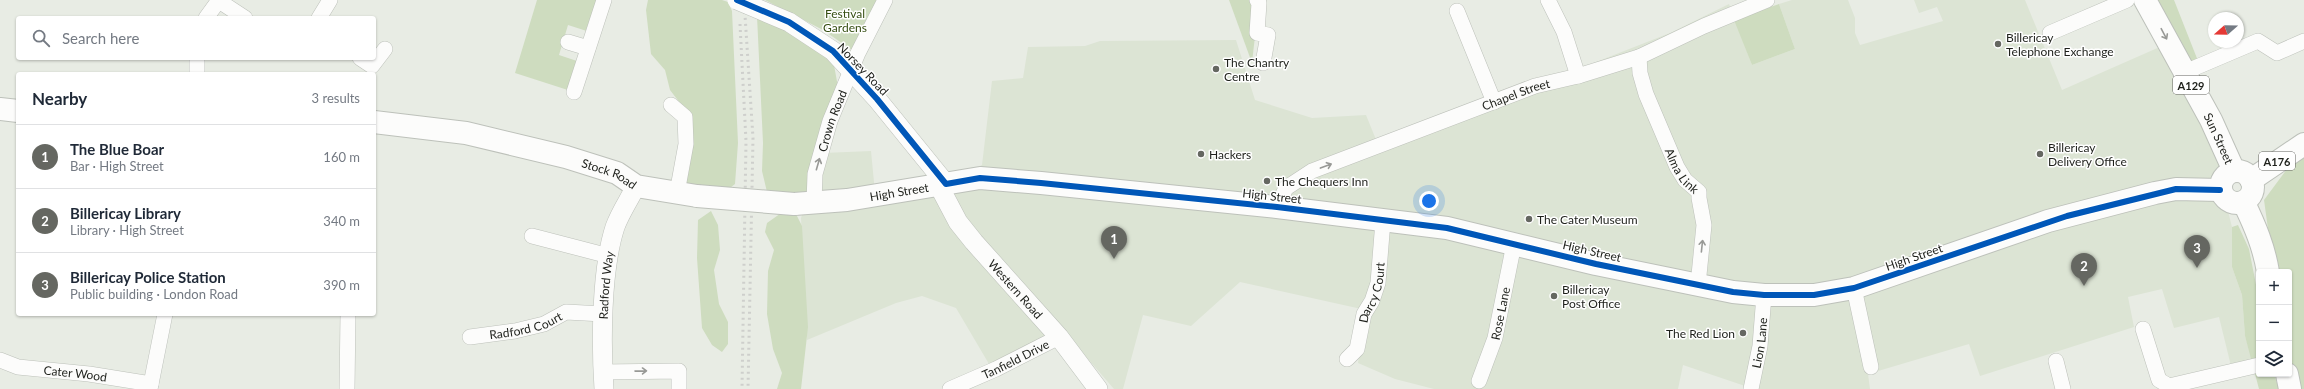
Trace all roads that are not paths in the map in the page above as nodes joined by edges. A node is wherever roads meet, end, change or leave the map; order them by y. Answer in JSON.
{"nodes":[{"id":1,"x":219,"y":0,"type":"edge"},
{"id":2,"x":330,"y":0,"type":"edge"},
{"id":3,"x":604,"y":0,"type":"edge"},
{"id":4,"x":737,"y":0,"type":"edge"},
{"id":5,"x":885,"y":0,"type":"edge"},
{"id":6,"x":1548,"y":0,"type":"edge"},
{"id":7,"x":1767,"y":0,"type":"edge"},
{"id":8,"x":2128,"y":0,"type":"edge"},
{"id":9,"x":2145,"y":0,"type":"edge"},
{"id":10,"x":1258,"y":1,"type":"edge"},
{"id":11,"x":1743,"y":4,"type":"edge"},
{"id":12,"x":1457,"y":11,"type":"dead end"},
{"id":13,"x":207,"y":16,"type":"edge"},
{"id":14,"x":242,"y":16,"type":"edge"},
{"id":15,"x":320,"y":16,"type":"edge"},
{"id":16,"x":2050,"y":33,"type":"dead end"},
{"id":17,"x":568,"y":42,"type":"dead end"},
{"id":18,"x":2304,"y":42,"type":"edge"},
{"id":19,"x":588,"y":48,"type":"junction"},
{"id":20,"x":385,"y":49,"type":"dead end"},
{"id":21,"x":1639,"y":57,"type":"junction"},
{"id":22,"x":197,"y":60,"type":"edge"},
{"id":23,"x":363,"y":60,"type":"edge"},
{"id":24,"x":1263,"y":63,"type":"dead end"},
{"id":25,"x":197,"y":72,"type":"edge"},
{"id":26,"x":851,"y":72,"type":"junction"},
{"id":27,"x":2184,"y":72,"type":"junction"},
{"id":28,"x":1578,"y":76,"type":"junction"},
{"id":29,"x":574,"y":92,"type":"dead end"},
{"id":30,"x":1494,"y":102,"type":"junction"},
{"id":31,"x":671,"y":105,"type":"dead end"},
{"id":32,"x":0,"y":109,"type":"edge"},
{"id":33,"x":16,"y":111,"type":"edge"},
{"id":34,"x":376,"y":122,"type":"edge"},
{"id":35,"x":2304,"y":144,"type":"edge"},
{"id":36,"x":2243,"y":175,"type":"junction"},
{"id":37,"x":943,"y":185,"type":"junction"},
{"id":38,"x":636,"y":186,"type":"junction"},
{"id":39,"x":2220,"y":190,"type":"junction"},
{"id":40,"x":687,"y":195,"type":"junction"},
{"id":41,"x":847,"y":200,"type":"joint"},
{"id":42,"x":804,"y":203,"type":"junction"},
{"id":43,"x":2244,"y":203,"type":"junction"},
{"id":44,"x":1277,"y":207,"type":"junction"},
{"id":45,"x":1383,"y":221,"type":"junction"},
{"id":46,"x":532,"y":236,"type":"dead end"},
{"id":47,"x":1514,"y":244,"type":"junction"},
{"id":48,"x":609,"y":256,"type":"junction"},
{"id":49,"x":2267,"y":269,"type":"edge"},
{"id":50,"x":1698,"y":285,"type":"junction"},
{"id":51,"x":1854,"y":288,"type":"junction"},
{"id":52,"x":1764,"y":295,"type":"junction"},
{"id":53,"x":603,"y":314,"type":"junction"},
{"id":54,"x":165,"y":316,"type":"edge"},
{"id":55,"x":348,"y":316,"type":"edge"},
{"id":56,"x":2143,"y":329,"type":"dead end"},
{"id":57,"x":470,"y":337,"type":"dead end"},
{"id":58,"x":1059,"y":337,"type":"junction"},
{"id":59,"x":1347,"y":359,"type":"dead end"},
{"id":60,"x":0,"y":360,"type":"edge"},
{"id":61,"x":2056,"y":361,"type":"dead end"},
{"id":62,"x":2256,"y":365,"type":"edge"},
{"id":63,"x":1871,"y":367,"type":"dead end"},
{"id":64,"x":2288,"y":377,"type":"edge"},
{"id":65,"x":603,"y":380,"type":"edge"},
{"id":66,"x":1479,"y":381,"type":"dead end"},
{"id":67,"x":150,"y":386,"type":"edge"},
{"id":68,"x":348,"y":389,"type":"edge"},
{"id":69,"x":680,"y":389,"type":"edge"},
{"id":70,"x":950,"y":389,"type":"edge"},
{"id":71,"x":1098,"y":389,"type":"edge"},
{"id":72,"x":1751,"y":389,"type":"edge"},
{"id":73,"x":2063,"y":389,"type":"edge"},
{"id":74,"x":2290,"y":389,"type":"edge"}],
"edges":[{"from":1,"to":13,"type":"street"},
{"from":1,"to":14,"type":"street"},
{"from":2,"to":15,"type":"street"},
{"from":3,"to":19,"type":"street"},
{"from":4,"to":26,"type":"street","name":"Norsey Road","bridge":true},
{"from":5,"to":26,"type":"street","name":"Crown Road"},
{"from":6,"to":28,"type":"street"},
{"from":7,"to":11,"type":"street","name":"Chapel Street"},
{"from":8,"to":16,"type":"street"},
{"from":9,"to":27,"type":"main road","name":"Sun Street","number":"A129","one_way":true},
{"from":10,"to":24,"type":"street"},
{"from":11,"to":21,"type":"street","name":"Chapel Street"},
{"from":12,"to":30,"type":"street"},
{"from":17,"to":19,"type":"street"},
{"from":18,"to":27,"type":"street"},
{"from":19,"to":29,"type":"street"},
{"from":20,"to":23,"type":"street"},
{"from":21,"to":28,"type":"street","name":"Chapel Street"},
{"from":50,"to":21,"type":"street","name":"Alma Link","one_way":true},
{"from":22,"to":25,"type":"street"},
{"from":26,"to":37,"type":"street","name":"Norsey Road"},
{"from":42,"to":26,"type":"street","name":"Crown Road","one_way":true},
{"from":27,"to":36,"type":"main road","name":"Sun Street","number":"A129"},
{"from":28,"to":30,"type":"street","name":"Chapel Street"},
{"from":44,"to":30,"type":"street","name":"Chapel Street","one_way":true},
{"from":31,"to":40,"type":"street"},
{"from":32,"to":33,"type":"main road"},
{"from":34,"to":38,"type":"main road","name":"Stock Road"},
{"from":35,"to":36,"type":"main road","number":"A176"},
{"from":36,"to":39,"type":"main road"},
{"from":36,"to":43,"type":"main road"},
{"from":37,"to":41,"type":"main road","name":"High Street"},
{"from":37,"to":44,"type":"main road","name":"High Street"},
{"from":37,"to":58,"type":"street","name":"Western Road"},
{"from":38,"to":40,"type":"main road","name":"Stock Road"},
{"from":38,"to":48,"type":"street","name":"Radford Way"},
{"from":39,"to":43,"type":"main road"},
{"from":39,"to":51,"type":"main road","name":"High Street"},
{"from":40,"to":42,"type":"main road","name":"Stock Road","bridge":true},
{"from":41,"to":42,"type":"main road","name":"Stock Road"},
{"from":43,"to":49,"type":"main road"},
{"from":44,"to":45,"type":"main road","name":"High Street"},
{"from":45,"to":47,"type":"main road","name":"High Street"},
{"from":45,"to":59,"type":"street","name":"Darcy Court"},
{"from":46,"to":48,"type":"street"},
{"from":47,"to":50,"type":"main road","name":"High Street"},
{"from":47,"to":66,"type":"street","name":"Rose Lane"},
{"from":48,"to":53,"type":"street","name":"Radford Way"},
{"from":50,"to":52,"type":"main road","name":"High Street"},
{"from":51,"to":52,"type":"main road","name":"High Street"},
{"from":51,"to":63,"type":"street"},
{"from":52,"to":72,"type":"street","name":"Lion Lane"},
{"from":53,"to":57,"type":"street","name":"Radford Court"},
{"from":53,"to":65,"type":"street","name":"Radford Way"},
{"from":54,"to":67,"type":"street"},
{"from":55,"to":68,"type":"street"},
{"from":56,"to":62,"type":"street"},
{"from":58,"to":70,"type":"street","name":"Tanfield Drive"},
{"from":58,"to":71,"type":"street","name":"Western Road"},
{"from":60,"to":67,"type":"street","name":"Cater Wood"},
{"from":61,"to":73,"type":"street"},
{"from":64,"to":74,"type":"main road"},
{"from":65,"to":69,"type":"street","one_way":true}]}
